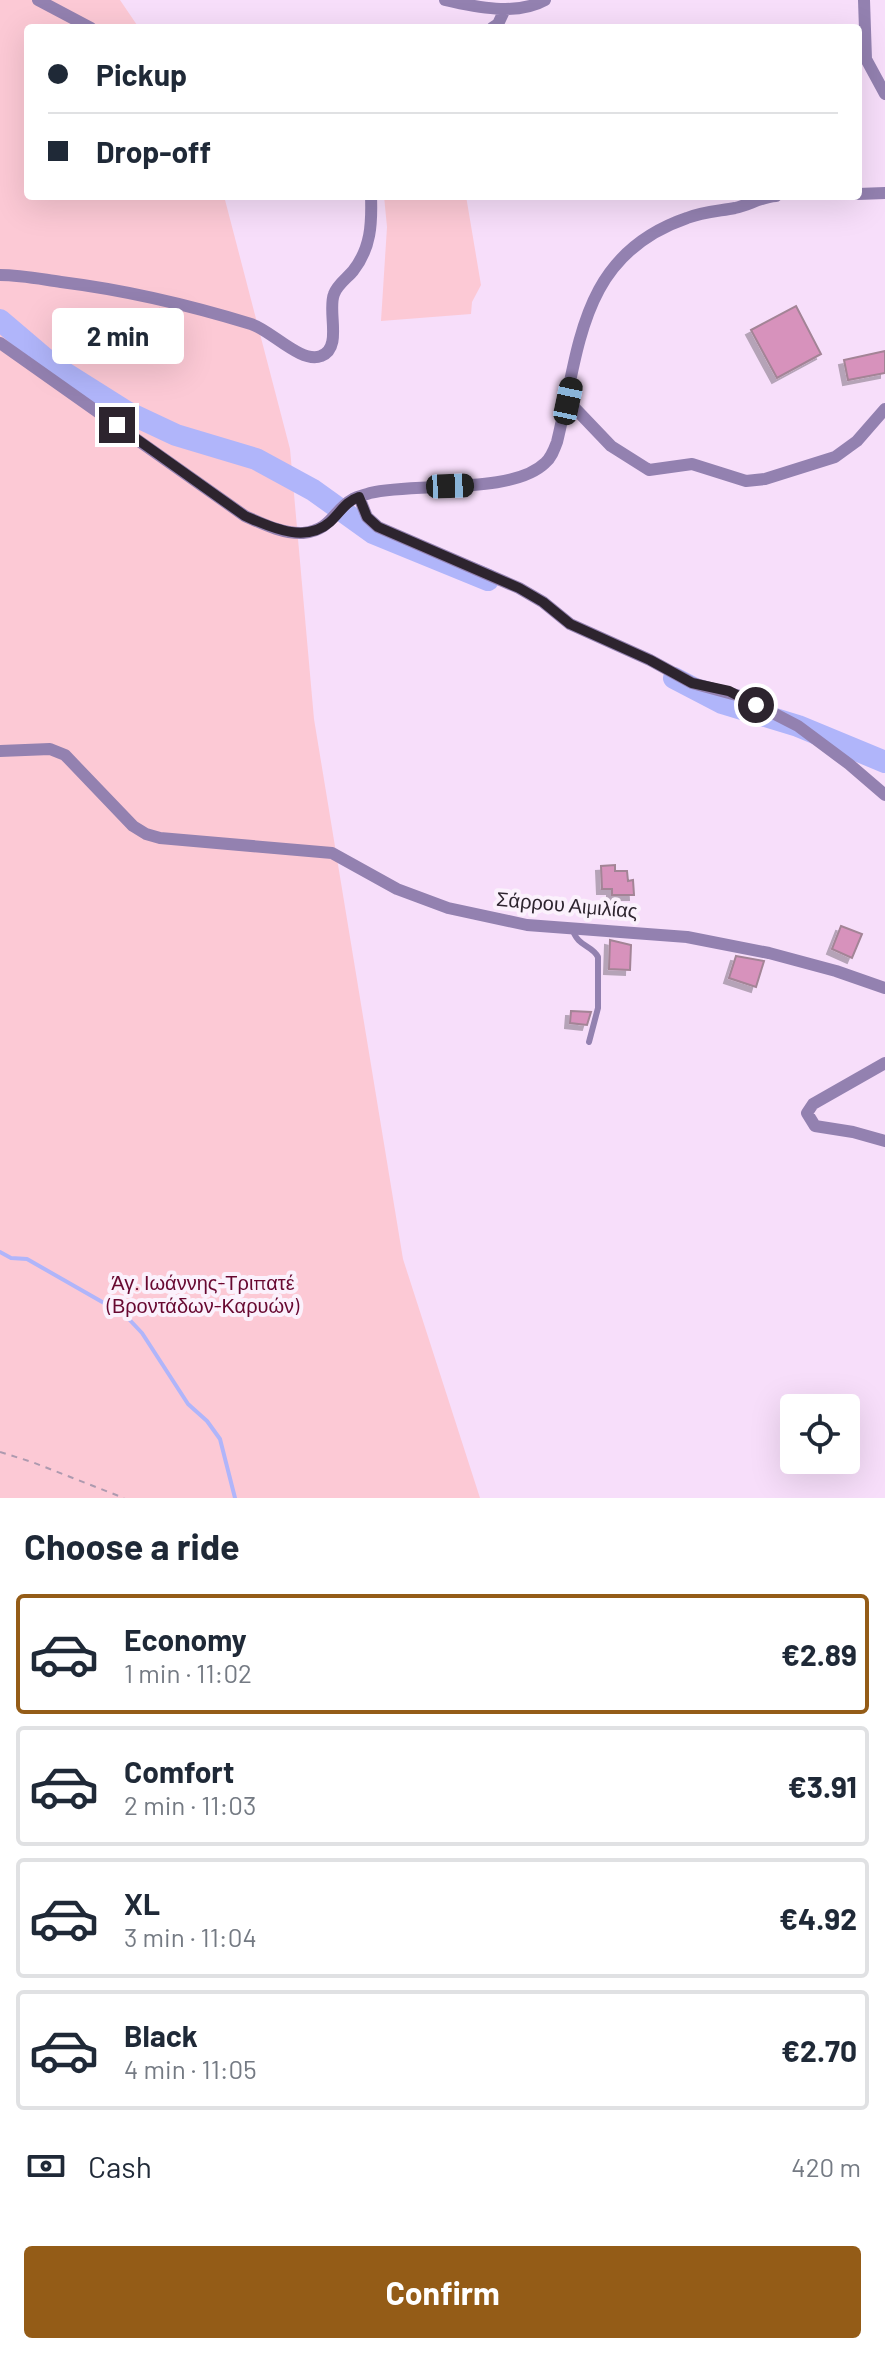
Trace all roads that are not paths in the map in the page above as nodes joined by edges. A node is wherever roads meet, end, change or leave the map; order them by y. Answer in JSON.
{"nodes":[{"id":1,"x":38,"y":0,"type":"edge"},
{"id":2,"x":445,"y":0,"type":"edge"},
{"id":3,"x":545,"y":0,"type":"edge"},
{"id":4,"x":864,"y":0,"type":"edge"},
{"id":5,"x":505,"y":9,"type":"junction"},
{"id":6,"x":83,"y":24,"type":"edge"},
{"id":7,"x":498,"y":24,"type":"edge"},
{"id":8,"x":885,"y":94,"type":"edge"},
{"id":9,"x":885,"y":193,"type":"edge"},
{"id":10,"x":862,"y":194,"type":"edge"},
{"id":11,"x":371,"y":200,"type":"edge"},
{"id":12,"x":759,"y":200,"type":"edge"},
{"id":13,"x":1,"y":274,"type":"edge"},
{"id":14,"x":0,"y":343,"type":"edge"},
{"id":15,"x":568,"y":401,"type":"junction"},
{"id":16,"x":885,"y":409,"type":"edge"},
{"id":17,"x":354,"y":499,"type":"junction"},
{"id":18,"x":0,"y":751,"type":"edge"},
{"id":19,"x":885,"y":795,"type":"edge"},
{"id":20,"x":572,"y":928,"type":"junction"},
{"id":21,"x":885,"y":988,"type":"edge"},
{"id":22,"x":589,"y":1042,"type":"dead end"},
{"id":23,"x":885,"y":1063,"type":"edge"},
{"id":24,"x":885,"y":1141,"type":"edge"}],
"edges":[{"from":1,"to":6,"type":"street"},
{"from":2,"to":5,"type":"street"},
{"from":3,"to":5,"type":"street"},
{"from":4,"to":8,"type":"street"},
{"from":5,"to":7,"type":"street"},
{"from":9,"to":10,"type":"street"},
{"from":11,"to":13,"type":"street"},
{"from":12,"to":15,"type":"street"},
{"from":14,"to":17,"type":"street"},
{"from":15,"to":16,"type":"street"},
{"from":15,"to":17,"type":"street"},
{"from":17,"to":19,"type":"street"},
{"from":18,"to":20,"type":"street","name":"Σάρρου Αιμιλίας"},
{"from":20,"to":21,"type":"street","name":"Σάρρου Αιμιλίας"},
{"from":20,"to":22,"type":"lane"},
{"from":23,"to":24,"type":"street"}]}
